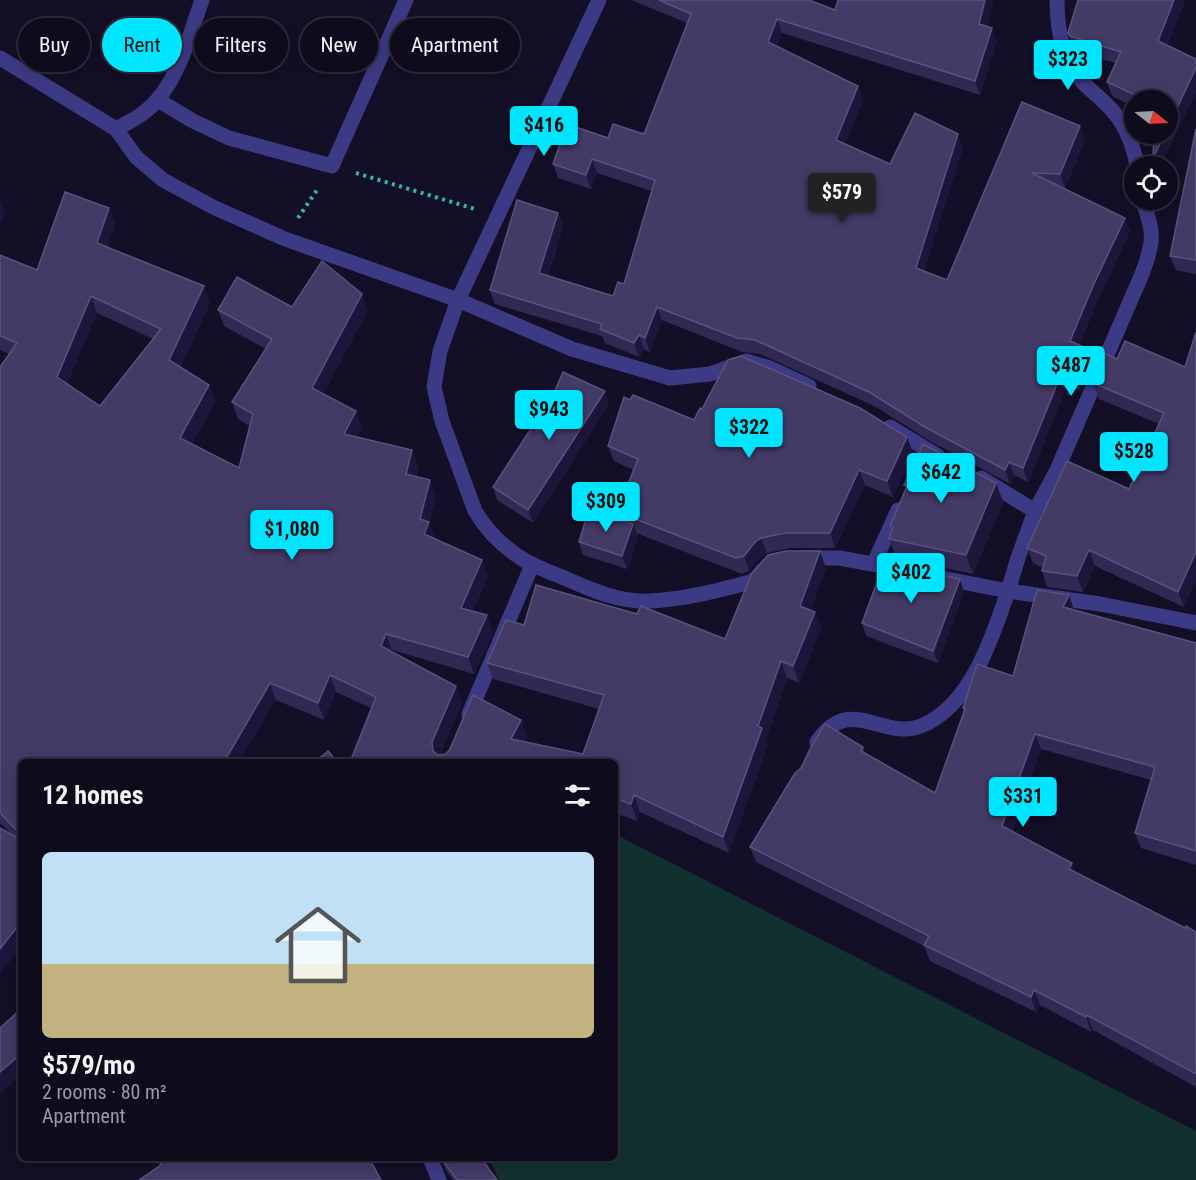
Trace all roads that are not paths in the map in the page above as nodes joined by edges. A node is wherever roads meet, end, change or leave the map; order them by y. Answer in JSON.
{"nodes":[{"id":1,"x":202,"y":0,"type":"edge"},
{"id":2,"x":405,"y":0,"type":"edge"},
{"id":3,"x":599,"y":0,"type":"edge"},
{"id":4,"x":1057,"y":0,"type":"edge"},
{"id":5,"x":0,"y":58,"type":"edge"},
{"id":6,"x":158,"y":100,"type":"junction"},
{"id":7,"x":116,"y":129,"type":"junction"},
{"id":8,"x":1135,"y":156,"type":"edge"},
{"id":9,"x":1146,"y":210,"type":"edge"},
{"id":10,"x":458,"y":300,"type":"junction"},
{"id":11,"x":820,"y":391,"type":"edge"},
{"id":12,"x":879,"y":420,"type":"edge"},
{"id":13,"x":902,"y":501,"type":"edge"},
{"id":14,"x":1035,"y":511,"type":"junction"},
{"id":15,"x":791,"y":558,"type":"edge"},
{"id":16,"x":769,"y":563,"type":"edge"},
{"id":17,"x":874,"y":563,"type":"junction"},
{"id":18,"x":532,"y":565,"type":"junction"},
{"id":19,"x":1008,"y":591,"type":"junction"},
{"id":20,"x":1196,"y":623,"type":"edge"},
{"id":21,"x":464,"y":724,"type":"edge"},
{"id":22,"x":810,"y":752,"type":"edge"},
{"id":23,"x":431,"y":1161,"type":"edge"},
{"id":24,"x":439,"y":1180,"type":"edge"}],
"edges":[{"from":1,"to":6,"type":"street"},
{"from":2,"to":6,"type":"street"},
{"from":3,"to":10,"type":"street"},
{"from":4,"to":8,"type":"street"},
{"from":5,"to":7,"type":"street"},
{"from":6,"to":7,"type":"street"},
{"from":7,"to":10,"type":"street"},
{"from":9,"to":14,"type":"street"},
{"from":10,"to":11,"type":"street"},
{"from":10,"to":18,"type":"street"},
{"from":12,"to":14,"type":"street"},
{"from":13,"to":17,"type":"street"},
{"from":14,"to":19,"type":"street"},
{"from":15,"to":17,"type":"street"},
{"from":16,"to":18,"type":"street"},
{"from":17,"to":19,"type":"street"},
{"from":18,"to":21,"type":"street"},
{"from":19,"to":20,"type":"street"},
{"from":19,"to":22,"type":"street"},
{"from":23,"to":24,"type":"street"}]}
